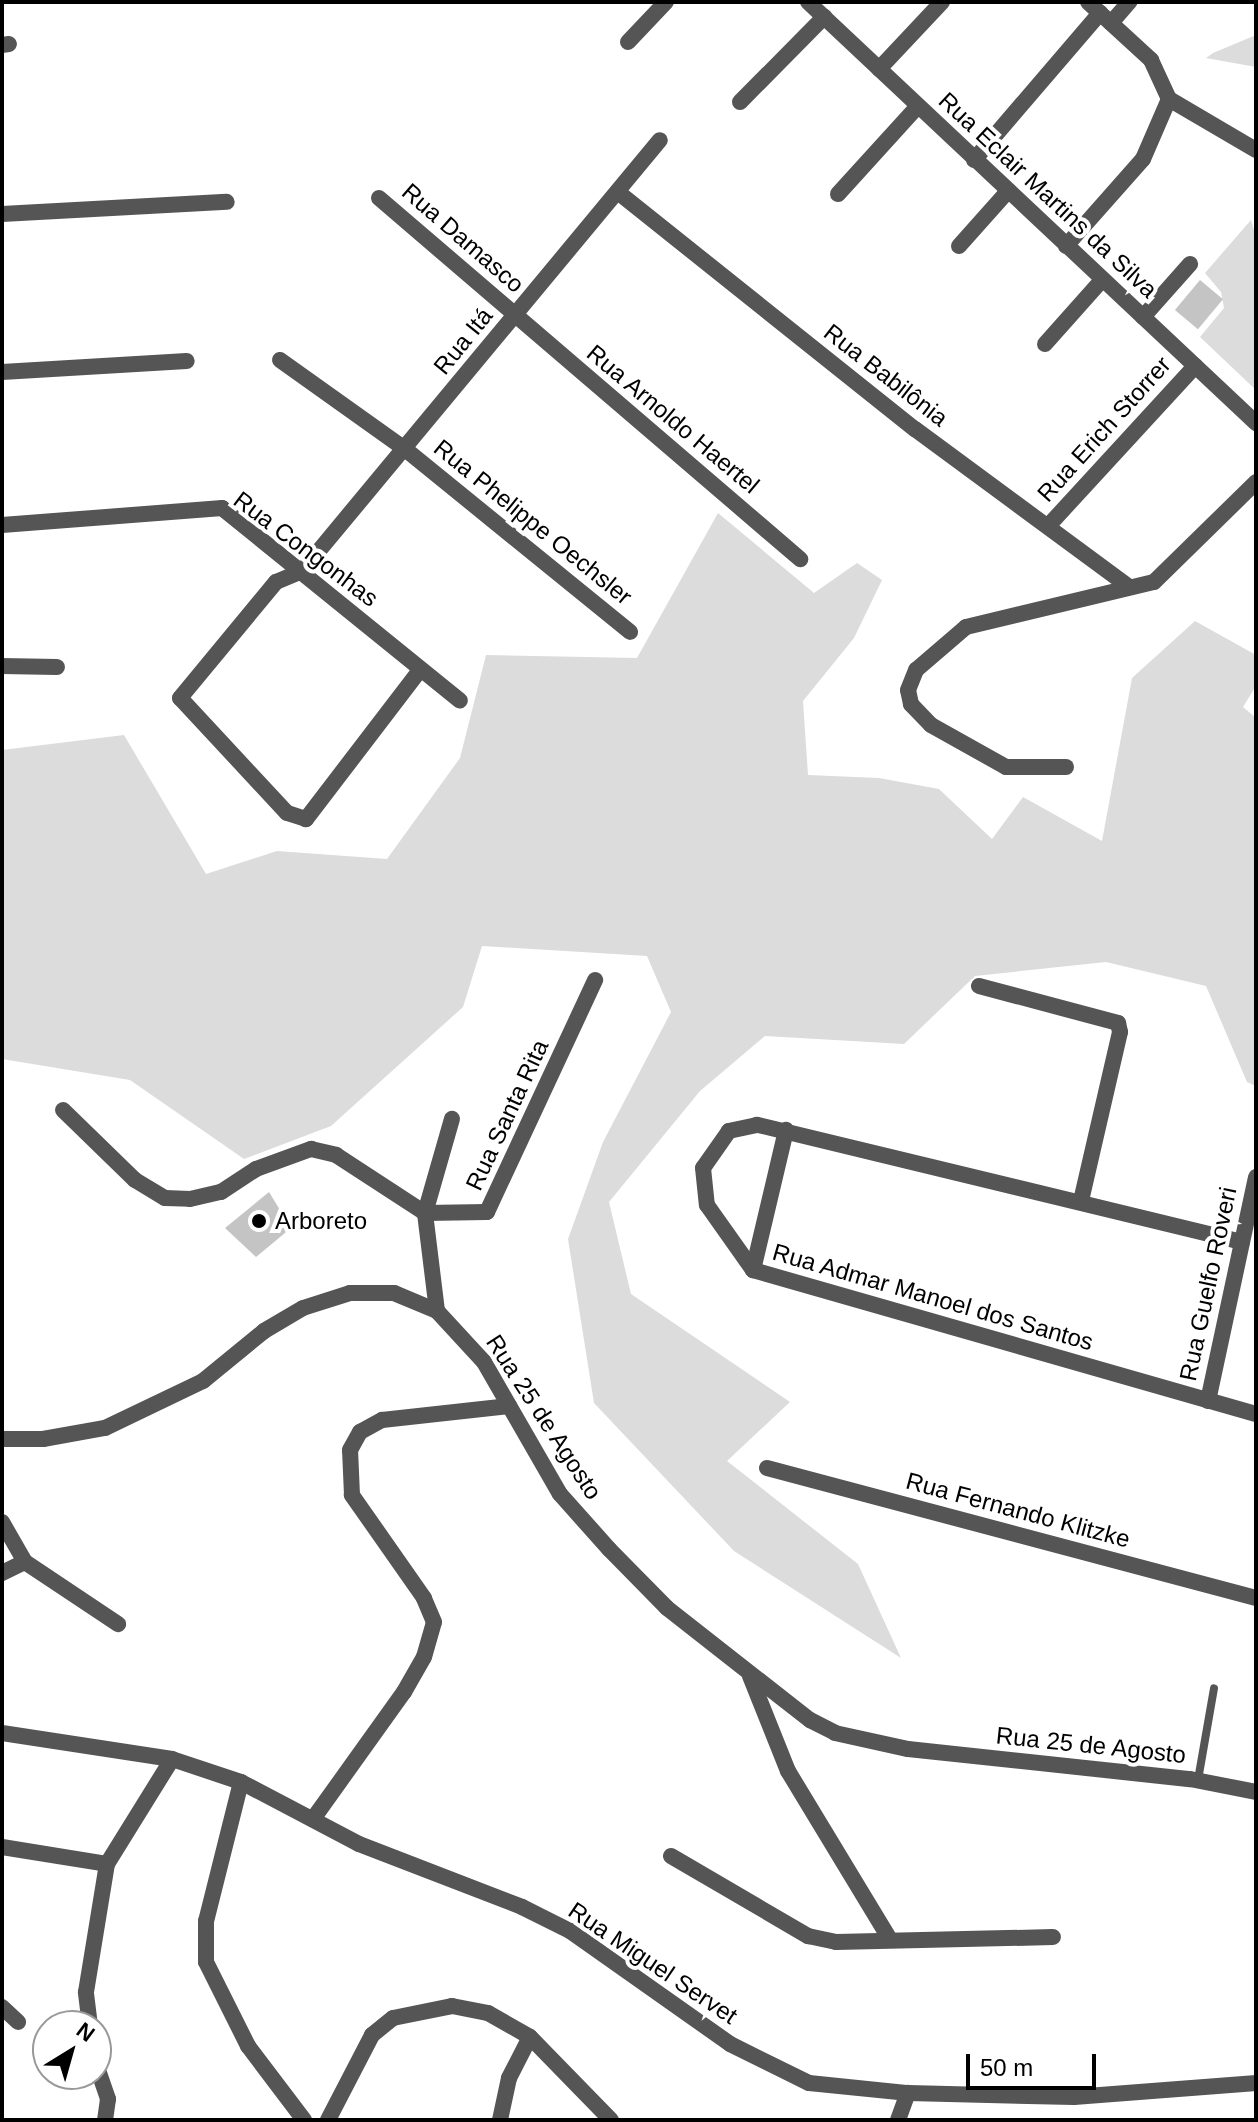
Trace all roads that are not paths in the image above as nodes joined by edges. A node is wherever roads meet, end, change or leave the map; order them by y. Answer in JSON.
{"nodes":[{"id":1,"x":666,"y":2,"type":"edge"},
{"id":2,"x":808,"y":2,"type":"edge"},
{"id":3,"x":942,"y":2,"type":"edge"},
{"id":4,"x":1129,"y":2,"type":"edge"},
{"id":5,"x":1100,"y":13,"type":"edge"},
{"id":6,"x":824,"y":17,"type":"junction"},
{"id":7,"x":628,"y":42,"type":"dead end"},
{"id":8,"x":879,"y":69,"type":"junction"},
{"id":9,"x":1169,"y":99,"type":"junction"},
{"id":10,"x":740,"y":102,"type":"dead end"},
{"id":11,"x":918,"y":106,"type":"junction"},
{"id":12,"x":660,"y":140,"type":"dead end"},
{"id":13,"x":1256,"y":150,"type":"edge"},
{"id":14,"x":974,"y":160,"type":"junction"},
{"id":15,"x":1008,"y":191,"type":"junction"},
{"id":16,"x":619,"y":193,"type":"junction"},
{"id":17,"x":838,"y":194,"type":"dead end"},
{"id":18,"x":379,"y":198,"type":"dead end"},
{"id":19,"x":227,"y":202,"type":"dead end"},
{"id":20,"x":2,"y":214,"type":"edge"},
{"id":21,"x":959,"y":246,"type":"dead end"},
{"id":22,"x":1066,"y":246,"type":"junction"},
{"id":23,"x":1190,"y":264,"type":"dead end"},
{"id":24,"x":1102,"y":280,"type":"junction"},
{"id":25,"x":515,"y":315,"type":"junction"},
{"id":26,"x":1143,"y":317,"type":"junction"},
{"id":27,"x":1045,"y":344,"type":"dead end"},
{"id":28,"x":280,"y":360,"type":"dead end"},
{"id":29,"x":187,"y":361,"type":"dead end"},
{"id":30,"x":1195,"y":366,"type":"junction"},
{"id":31,"x":2,"y":372,"type":"edge"},
{"id":32,"x":1256,"y":423,"type":"edge"},
{"id":33,"x":405,"y":449,"type":"junction"},
{"id":34,"x":1256,"y":482,"type":"edge"},
{"id":35,"x":2,"y":525,"type":"edge"},
{"id":36,"x":1049,"y":525,"type":"junction"},
{"id":37,"x":800,"y":559,"type":"dead end"},
{"id":38,"x":302,"y":571,"type":"junction"},
{"id":39,"x":1129,"y":587,"type":"junction"},
{"id":40,"x":630,"y":632,"type":"dead end"},
{"id":41,"x":2,"y":666,"type":"edge"},
{"id":42,"x":57,"y":667,"type":"dead end"},
{"id":43,"x":420,"y":670,"type":"junction"},
{"id":44,"x":460,"y":701,"type":"dead end"},
{"id":45,"x":1066,"y":767,"type":"dead end"},
{"id":46,"x":595,"y":980,"type":"dead end"},
{"id":47,"x":979,"y":986,"type":"dead end"},
{"id":48,"x":63,"y":1110,"type":"dead end"},
{"id":49,"x":452,"y":1119,"type":"dead end"},
{"id":50,"x":786,"y":1130,"type":"junction"},
{"id":51,"x":1256,"y":1177,"type":"edge"},
{"id":52,"x":1081,"y":1201,"type":"junction"},
{"id":53,"x":425,"y":1213,"type":"junction"},
{"id":54,"x":1242,"y":1242,"type":"junction"},
{"id":55,"x":753,"y":1270,"type":"junction"},
{"id":56,"x":437,"y":1311,"type":"junction"},
{"id":57,"x":1208,"y":1401,"type":"junction"},
{"id":58,"x":509,"y":1406,"type":"junction"},
{"id":59,"x":1256,"y":1414,"type":"edge"},
{"id":60,"x":2,"y":1439,"type":"edge"},
{"id":61,"x":767,"y":1468,"type":"dead end"},
{"id":62,"x":2,"y":1522,"type":"edge"},
{"id":63,"x":25,"y":1562,"type":"junction"},
{"id":64,"x":2,"y":1573,"type":"edge"},
{"id":65,"x":1256,"y":1598,"type":"edge"},
{"id":66,"x":118,"y":1624,"type":"dead end"},
{"id":67,"x":750,"y":1676,"type":"junction"},
{"id":68,"x":1214,"y":1688,"type":"dead end"},
{"id":69,"x":2,"y":1733,"type":"edge"},
{"id":70,"x":172,"y":1759,"type":"junction"},
{"id":71,"x":1198,"y":1780,"type":"junction"},
{"id":72,"x":241,"y":1782,"type":"junction"},
{"id":73,"x":1255,"y":1792,"type":"edge"},
{"id":74,"x":313,"y":1819,"type":"junction"},
{"id":75,"x":2,"y":1847,"type":"edge"},
{"id":76,"x":671,"y":1856,"type":"dead end"},
{"id":77,"x":107,"y":1864,"type":"junction"},
{"id":78,"x":1053,"y":1937,"type":"dead end"},
{"id":79,"x":889,"y":1938,"type":"junction"},
{"id":80,"x":2,"y":2007,"type":"edge"},
{"id":81,"x":88,"y":2010,"type":"edge"},
{"id":82,"x":18,"y":2022,"type":"dead end"},
{"id":83,"x":530,"y":2037,"type":"junction"},
{"id":84,"x":1256,"y":2083,"type":"edge"},
{"id":85,"x":105,"y":2090,"type":"edge"},
{"id":86,"x":908,"y":2093,"type":"junction"},
{"id":87,"x":105,"y":2120,"type":"edge"},
{"id":88,"x":304,"y":2120,"type":"edge"},
{"id":89,"x":328,"y":2120,"type":"edge"},
{"id":90,"x":500,"y":2120,"type":"edge"},
{"id":91,"x":611,"y":2120,"type":"edge"},
{"id":92,"x":898,"y":2120,"type":"edge"}],
"edges":[{"from":1,"to":7,"type":"street"},
{"from":2,"to":6,"type":"street","name":"Rua Eclair Martins da Silva"},
{"from":3,"to":8,"type":"street"},
{"from":4,"to":5,"type":"street"},
{"from":5,"to":9,"type":"street"},
{"from":5,"to":14,"type":"street"},
{"from":6,"to":8,"type":"street","name":"Rua Eclair Martins da Silva"},
{"from":6,"to":10,"type":"street"},
{"from":8,"to":11,"type":"street","name":"Rua Eclair Martins da Silva"},
{"from":9,"to":13,"type":"street"},
{"from":9,"to":22,"type":"street"},
{"from":11,"to":14,"type":"street","name":"Rua Eclair Martins da Silva"},
{"from":11,"to":17,"type":"street"},
{"from":12,"to":16,"type":"street","name":"Rua Itá"},
{"from":14,"to":15,"type":"street","name":"Rua Eclair Martins da Silva"},
{"from":15,"to":21,"type":"street"},
{"from":15,"to":22,"type":"street","name":"Rua Eclair Martins da Silva"},
{"from":16,"to":25,"type":"street","name":"Rua Itá"},
{"from":16,"to":36,"type":"street","name":"Rua Babilônia"},
{"from":18,"to":25,"type":"street","name":"Rua Damasco"},
{"from":19,"to":20,"type":"street"},
{"from":22,"to":24,"type":"street","name":"Rua Eclair Martins da Silva"},
{"from":23,"to":26,"type":"street"},
{"from":24,"to":26,"type":"street","name":"Rua Eclair Martins da Silva"},
{"from":24,"to":27,"type":"street"},
{"from":25,"to":33,"type":"street","name":"Rua Itá"},
{"from":25,"to":37,"type":"street","name":"Rua Arnoldo Haertel"},
{"from":26,"to":30,"type":"street","name":"Rua Eclair Martins da Silva"},
{"from":28,"to":33,"type":"street","name":"Rua Phelippe Oechsler"},
{"from":29,"to":31,"type":"street"},
{"from":30,"to":32,"type":"street","name":"Rua Eclair Martins da Silva"},
{"from":30,"to":36,"type":"street","name":"Rua Erich Storrer"},
{"from":33,"to":38,"type":"street","name":"Rua Itá"},
{"from":33,"to":40,"type":"street","name":"Rua Phelippe Oechsler"},
{"from":34,"to":39,"type":"street"},
{"from":35,"to":38,"type":"street","name":"Rua Congonhas"},
{"from":36,"to":39,"type":"street","name":"Rua Babilônia"},
{"from":38,"to":43,"type":"street","name":"Rua Congonhas"},
{"from":38,"to":43,"type":"street","name":"Rua Itá"},
{"from":39,"to":45,"type":"street"},
{"from":41,"to":42,"type":"street"},
{"from":43,"to":44,"type":"street","name":"Rua Congonhas"},
{"from":46,"to":53,"type":"street","name":"Rua Santa Rita"},
{"from":47,"to":52,"type":"street"},
{"from":48,"to":53,"type":"street"},
{"from":49,"to":53,"type":"street"},
{"from":50,"to":52,"type":"street","name":"Rua Admar Manoel dos Santos"},
{"from":50,"to":55,"type":"street"},
{"from":50,"to":55,"type":"street","name":"Rua Admar Manoel dos Santos"},
{"from":51,"to":54,"type":"street","name":"Rua Guelfo Roveri"},
{"from":52,"to":54,"type":"street","name":"Rua Admar Manoel dos Santos"},
{"from":53,"to":56,"type":"street"},
{"from":54,"to":57,"type":"street","name":"Rua Guelfo Roveri"},
{"from":55,"to":57,"type":"street","name":"Rua Admar Manoel dos Santos"},
{"from":56,"to":58,"type":"street","name":"Rua 25 de Agosto"},
{"from":56,"to":60,"type":"street","name":"Rua 25 de Agosto"},
{"from":57,"to":59,"type":"street","name":"Rua Admar Manoel dos Santos"},
{"from":58,"to":67,"type":"street","name":"Rua 25 de Agosto"},
{"from":58,"to":74,"type":"street"},
{"from":61,"to":65,"type":"street","name":"Rua Fernando Klitzke"},
{"from":62,"to":63,"type":"street"},
{"from":63,"to":64,"type":"street"},
{"from":63,"to":66,"type":"street"},
{"from":67,"to":71,"type":"street","name":"Rua 25 de Agosto"},
{"from":67,"to":79,"type":"street"},
{"from":68,"to":71,"type":"lane"},
{"from":69,"to":70,"type":"street","name":"Rua Miguel Servet"},
{"from":70,"to":72,"type":"street","name":"Rua Miguel Servet"},
{"from":70,"to":77,"type":"street"},
{"from":71,"to":73,"type":"street","name":"Rua 25 de Agosto"},
{"from":72,"to":74,"type":"street","name":"Rua Miguel Servet"},
{"from":72,"to":88,"type":"street"},
{"from":74,"to":86,"type":"street","name":"Rua Miguel Servet"},
{"from":75,"to":77,"type":"street"},
{"from":76,"to":79,"type":"street"},
{"from":77,"to":81,"type":"street"},
{"from":78,"to":79,"type":"street"},
{"from":80,"to":82,"type":"street"},
{"from":83,"to":89,"type":"street"},
{"from":83,"to":90,"type":"street"},
{"from":83,"to":91,"type":"street"},
{"from":84,"to":86,"type":"street","name":"Rua Miguel Servet"},
{"from":85,"to":87,"type":"street"},
{"from":86,"to":92,"type":"street"}]}
